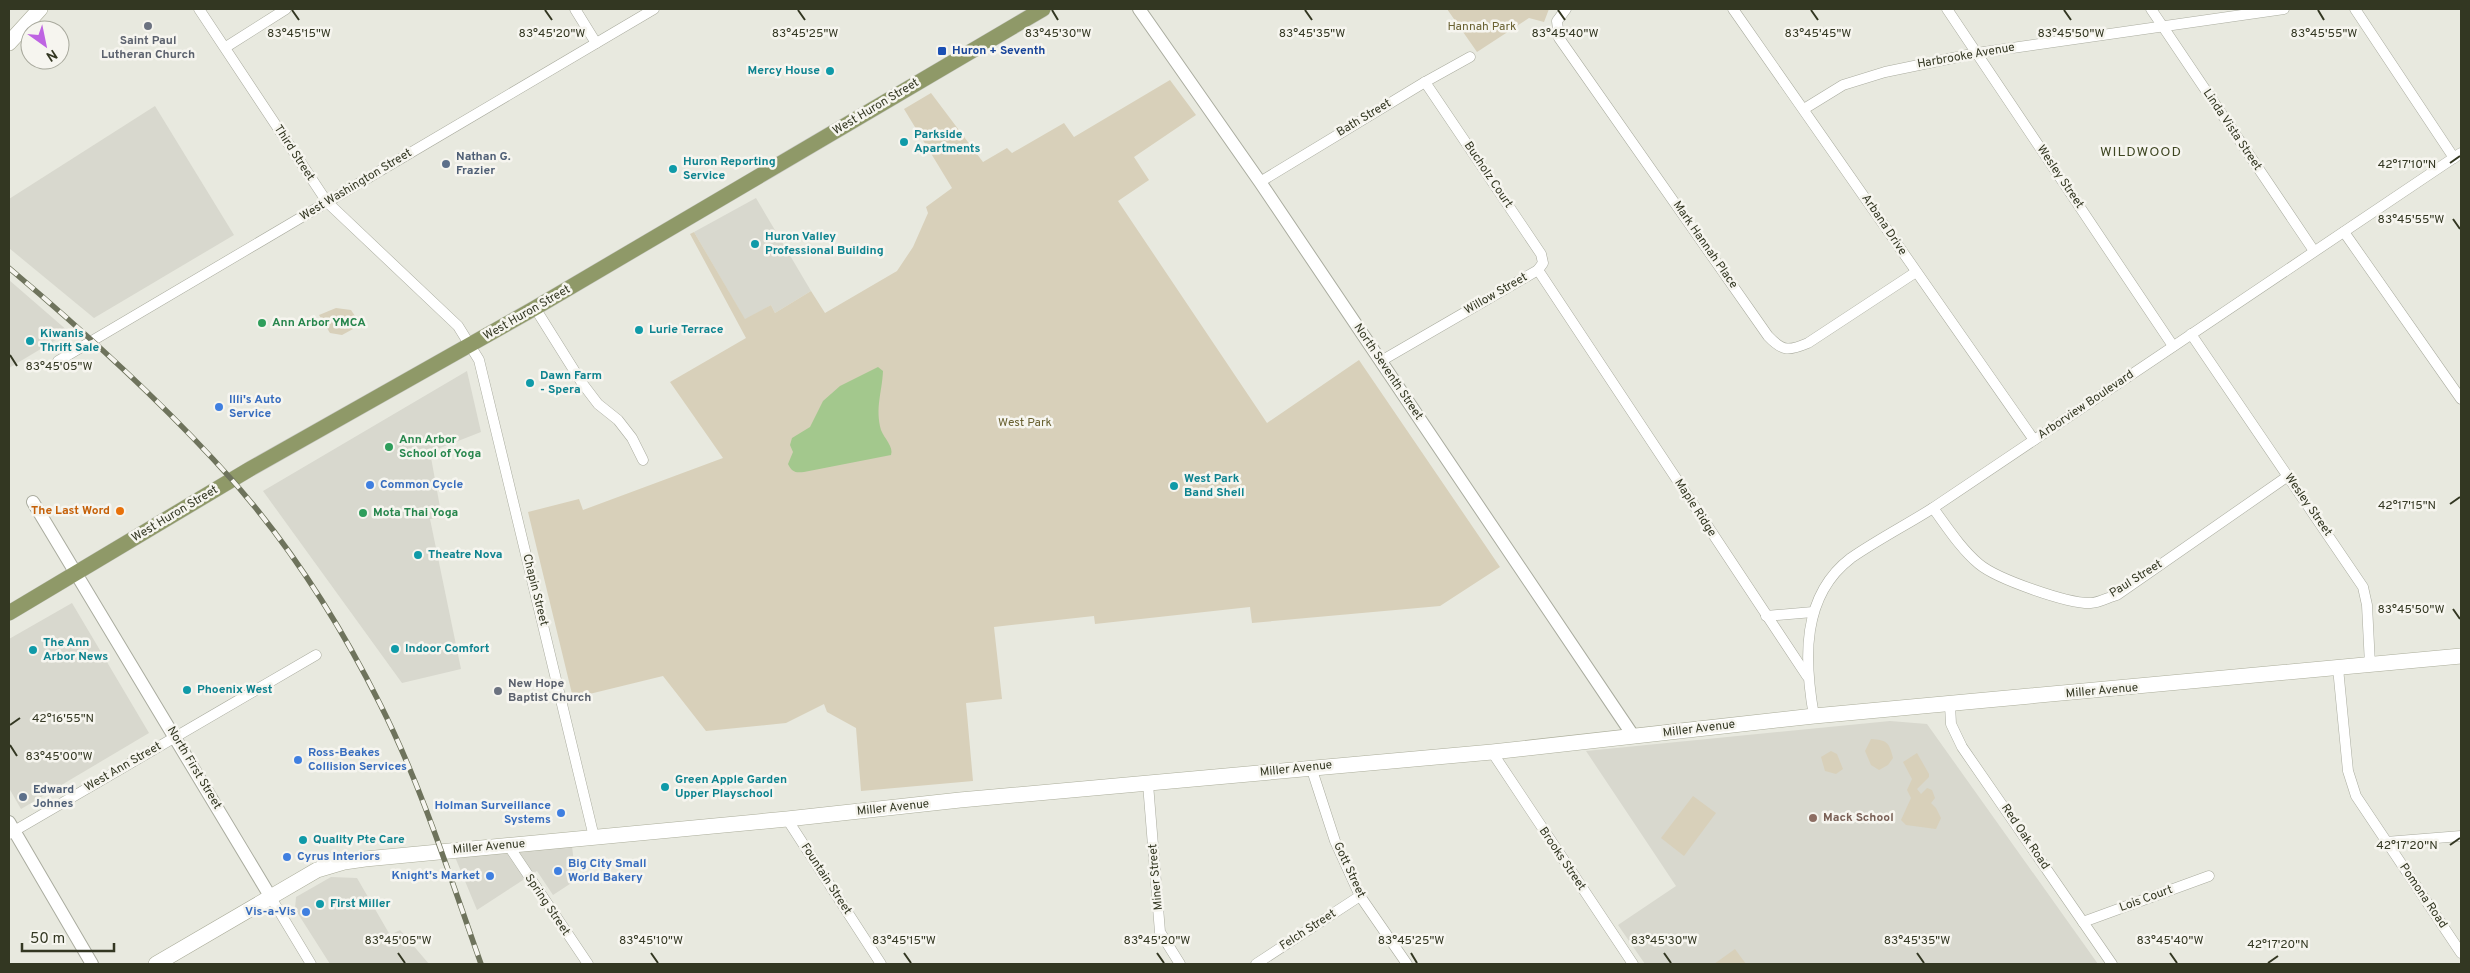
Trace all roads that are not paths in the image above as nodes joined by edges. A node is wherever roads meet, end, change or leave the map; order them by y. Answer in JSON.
{"nodes":[{"id":1,"x":40,"y":9,"type":"edge"},
{"id":2,"x":200,"y":9,"type":"edge"},
{"id":3,"x":286,"y":9,"type":"edge"},
{"id":4,"x":575,"y":9,"type":"edge"},
{"id":5,"x":654,"y":9,"type":"edge"},
{"id":6,"x":1042,"y":9,"type":"edge"},
{"id":7,"x":1139,"y":9,"type":"edge"},
{"id":8,"x":1566,"y":9,"type":"edge"},
{"id":9,"x":1733,"y":9,"type":"edge"},
{"id":10,"x":1947,"y":9,"type":"edge"},
{"id":11,"x":2151,"y":9,"type":"edge"},
{"id":12,"x":2284,"y":9,"type":"edge"},
{"id":13,"x":2355,"y":9,"type":"edge"},
{"id":14,"x":2163,"y":27,"type":"junction"},
{"id":15,"x":9,"y":43,"type":"edge"},
{"id":16,"x":596,"y":43,"type":"junction"},
{"id":17,"x":226,"y":47,"type":"junction"},
{"id":18,"x":1977,"y":53,"type":"junction"},
{"id":19,"x":1470,"y":57,"type":"dead end"},
{"id":20,"x":1425,"y":82,"type":"junction"},
{"id":21,"x":1804,"y":110,"type":"junction"},
{"id":22,"x":2457,"y":155,"type":"edge"},
{"id":23,"x":1260,"y":182,"type":"junction"},
{"id":24,"x":327,"y":202,"type":"junction"},
{"id":25,"x":2344,"y":232,"type":"junction"},
{"id":26,"x":2314,"y":251,"type":"junction"},
{"id":27,"x":1538,"y":270,"type":"junction"},
{"id":28,"x":1916,"y":272,"type":"junction"},
{"id":29,"x":535,"y":308,"type":"junction"},
{"id":30,"x":2191,"y":334,"type":"junction"},
{"id":31,"x":1583,"y":340,"type":"joint"},
{"id":32,"x":471,"y":345,"type":"junction"},
{"id":33,"x":2173,"y":346,"type":"junction"},
{"id":34,"x":58,"y":361,"type":"dead end"},
{"id":35,"x":1381,"y":361,"type":"junction"},
{"id":36,"x":2461,"y":399,"type":"edge"},
{"id":37,"x":2034,"y":440,"type":"junction"},
{"id":38,"x":643,"y":460,"type":"dead end"},
{"id":39,"x":2288,"y":476,"type":"junction"},
{"id":40,"x":33,"y":502,"type":"dead end"},
{"id":41,"x":1932,"y":508,"type":"junction"},
{"id":42,"x":76,"y":572,"type":"junction"},
{"id":43,"x":1813,"y":612,"type":"junction"},
{"id":44,"x":9,"y":613,"type":"edge"},
{"id":45,"x":1766,"y":616,"type":"junction"},
{"id":46,"x":316,"y":655,"type":"dead end"},
{"id":47,"x":2461,"y":656,"type":"edge"},
{"id":48,"x":2370,"y":665,"type":"junction"},
{"id":49,"x":2338,"y":668,"type":"junction"},
{"id":50,"x":1807,"y":676,"type":"junction"},
{"id":51,"x":1950,"y":705,"type":"junction"},
{"id":52,"x":1814,"y":716,"type":"junction"},
{"id":53,"x":175,"y":737,"type":"junction"},
{"id":54,"x":1634,"y":737,"type":"junction"},
{"id":55,"x":1492,"y":752,"type":"junction"},
{"id":56,"x":1311,"y":767,"type":"junction"},
{"id":57,"x":1148,"y":784,"type":"junction"},
{"id":58,"x":787,"y":819,"type":"junction"},
{"id":59,"x":11,"y":829,"type":"edge"},
{"id":60,"x":2461,"y":836,"type":"edge"},
{"id":61,"x":594,"y":837,"type":"junction"},
{"id":62,"x":2386,"y":842,"type":"junction"},
{"id":63,"x":508,"y":845,"type":"junction"},
{"id":64,"x":2209,"y":876,"type":"dead end"},
{"id":65,"x":270,"y":896,"type":"junction"},
{"id":66,"x":1360,"y":896,"type":"junction"},
{"id":67,"x":2083,"y":922,"type":"junction"},
{"id":68,"x":2461,"y":953,"type":"edge"},
{"id":69,"x":92,"y":964,"type":"edge"},
{"id":70,"x":156,"y":964,"type":"edge"},
{"id":71,"x":311,"y":964,"type":"edge"},
{"id":72,"x":588,"y":964,"type":"edge"},
{"id":73,"x":880,"y":964,"type":"edge"},
{"id":74,"x":1180,"y":964,"type":"edge"},
{"id":75,"x":1256,"y":964,"type":"edge"},
{"id":76,"x":1406,"y":964,"type":"edge"},
{"id":77,"x":1633,"y":964,"type":"edge"},
{"id":78,"x":2112,"y":964,"type":"edge"}],
"edges":[{"from":1,"to":15,"type":"main road"},
{"from":2,"to":17,"type":"street","name":"Third Street"},
{"from":3,"to":17,"type":"street"},
{"from":4,"to":16,"type":"street"},
{"from":5,"to":16,"type":"street","name":"West Washington Street"},
{"from":6,"to":29,"type":"main road","name":"West Huron Street"},
{"from":7,"to":23,"type":"street","name":"North Seventh Street"},
{"from":8,"to":28,"type":"street","name":"Mark Hannah Place"},
{"from":9,"to":21,"type":"street","name":"Arbana Drive"},
{"from":10,"to":18,"type":"street","name":"Wesley Street"},
{"from":11,"to":14,"type":"street","name":"Linda Vista Street"},
{"from":12,"to":14,"type":"street","name":"Harbrooke Avenue"},
{"from":13,"to":22,"type":"street"},
{"from":14,"to":18,"type":"street","name":"Harbrooke Avenue"},
{"from":14,"to":26,"type":"street","name":"Linda Vista Street"},
{"from":16,"to":24,"type":"street","name":"West Washington Street"},
{"from":17,"to":24,"type":"street","name":"Third Street"},
{"from":18,"to":21,"type":"street","name":"Harbrooke Avenue"},
{"from":18,"to":33,"type":"street","name":"Wesley Street"},
{"from":19,"to":20,"type":"street","name":"Bath Street"},
{"from":20,"to":23,"type":"street","name":"Bath Street"},
{"from":20,"to":27,"type":"street","name":"Bucholz Court"},
{"from":21,"to":28,"type":"street","name":"Arbana Drive"},
{"from":22,"to":25,"type":"street","name":"Arborview Boulevard"},
{"from":23,"to":35,"type":"street","name":"North Seventh Street"},
{"from":24,"to":32,"type":"street","name":"Third Street"},
{"from":24,"to":34,"type":"street","name":"West Washington Street"},
{"from":25,"to":26,"type":"street","name":"Arborview Boulevard"},
{"from":25,"to":36,"type":"street"},
{"from":26,"to":30,"type":"street","name":"Arborview Boulevard"},
{"from":27,"to":31,"type":"street","name":"Willow Street"},
{"from":27,"to":35,"type":"street","name":"Willow Street"},
{"from":28,"to":37,"type":"street","name":"Arbana Drive"},
{"from":29,"to":32,"type":"main road","name":"West Huron Street"},
{"from":29,"to":38,"type":"street"},
{"from":30,"to":33,"type":"street","name":"Arborview Boulevard"},
{"from":30,"to":39,"type":"street","name":"Wesley Street"},
{"from":31,"to":45,"type":"street","name":"Maple Ridge"},
{"from":32,"to":42,"type":"main road","name":"West Huron Street"},
{"from":32,"to":61,"type":"street","name":"Chapin Street"},
{"from":33,"to":37,"type":"street","name":"Arborview Boulevard"},
{"from":35,"to":54,"type":"street","name":"North Seventh Street"},
{"from":37,"to":41,"type":"street","name":"Arborview Boulevard"},
{"from":39,"to":41,"type":"street","name":"Paul Street"},
{"from":39,"to":48,"type":"street","name":"Wesley Street"},
{"from":40,"to":42,"type":"street","name":"North First Street"},
{"from":41,"to":43,"type":"street","name":"Arborview Boulevard"},
{"from":42,"to":44,"type":"main road","name":"West Huron Street"},
{"from":42,"to":53,"type":"street","name":"North First Street"},
{"from":43,"to":45,"type":"street"},
{"from":43,"to":50,"type":"street","name":"Arborview Boulevard"},
{"from":45,"to":50,"type":"street","name":"Maple Ridge"},
{"from":46,"to":53,"type":"street","name":"West Ann Street"},
{"from":47,"to":48,"type":"main road","name":"Miller Avenue"},
{"from":48,"to":49,"type":"main road","name":"Miller Avenue"},
{"from":49,"to":51,"type":"main road","name":"Miller Avenue"},
{"from":49,"to":62,"type":"street","name":"Pomona Road"},
{"from":50,"to":52,"type":"street","name":"Arborview Boulevard"},
{"from":51,"to":52,"type":"main road","name":"Miller Avenue"},
{"from":51,"to":67,"type":"street","name":"Red Oak Road"},
{"from":52,"to":54,"type":"main road","name":"Miller Avenue"},
{"from":53,"to":59,"type":"street","name":"West Ann Street"},
{"from":53,"to":65,"type":"street","name":"North First Street"},
{"from":54,"to":55,"type":"main road","name":"Miller Avenue"},
{"from":55,"to":56,"type":"main road","name":"Miller Avenue"},
{"from":55,"to":77,"type":"street","name":"Brooks Street"},
{"from":56,"to":57,"type":"main road","name":"Miller Avenue"},
{"from":56,"to":66,"type":"street","name":"Gott Street"},
{"from":57,"to":58,"type":"main road","name":"Miller Avenue"},
{"from":57,"to":74,"type":"street","name":"Miner Street"},
{"from":58,"to":61,"type":"main road","name":"Miller Avenue"},
{"from":58,"to":73,"type":"street","name":"Fountain Street"},
{"from":59,"to":69,"type":"street"},
{"from":60,"to":62,"type":"street"},
{"from":61,"to":63,"type":"main road","name":"Miller Avenue"},
{"from":62,"to":68,"type":"street","name":"Pomona Road"},
{"from":63,"to":65,"type":"main road","name":"Miller Avenue"},
{"from":63,"to":72,"type":"street","name":"Spring Street"},
{"from":64,"to":67,"type":"street","name":"Lois Court"},
{"from":65,"to":70,"type":"main road","name":"Miller Avenue"},
{"from":65,"to":71,"type":"street","name":"North First Street"},
{"from":66,"to":75,"type":"street","name":"Felch Street"},
{"from":66,"to":76,"type":"street","name":"Gott Street"},
{"from":67,"to":78,"type":"street","name":"Red Oak Road"}]}
